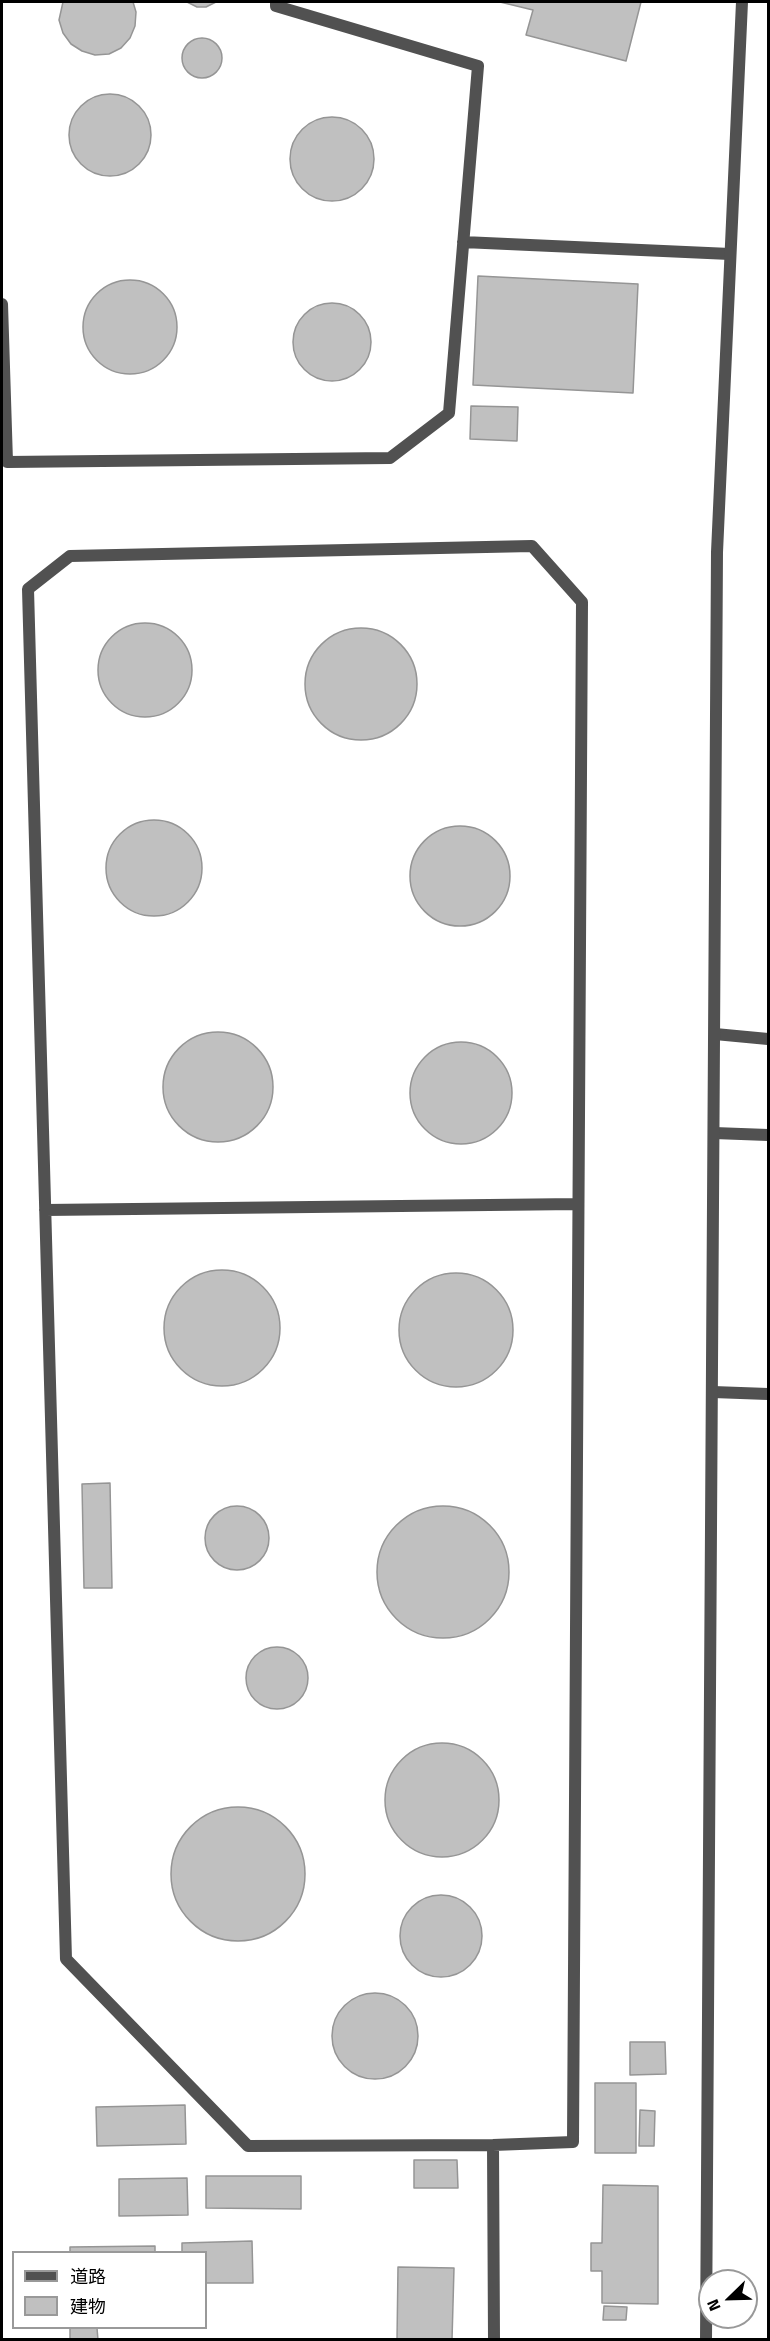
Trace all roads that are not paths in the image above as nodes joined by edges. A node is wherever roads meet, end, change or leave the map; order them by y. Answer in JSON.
{"nodes":[{"id":1,"x":276,"y":2,"type":"edge"},
{"id":2,"x":742,"y":2,"type":"edge"},
{"id":3,"x":463,"y":242,"type":"junction"},
{"id":4,"x":730,"y":254,"type":"junction"},
{"id":5,"x":2,"y":304,"type":"edge"},
{"id":6,"x":715,"y":1034,"type":"junction"},
{"id":7,"x":768,"y":1039,"type":"edge"},
{"id":8,"x":714,"y":1133,"type":"junction"},
{"id":9,"x":768,"y":1136,"type":"edge"},
{"id":10,"x":578,"y":1204,"type":"junction"},
{"id":11,"x":45,"y":1210,"type":"junction"},
{"id":12,"x":713,"y":1392,"type":"junction"},
{"id":13,"x":768,"y":1394,"type":"edge"},
{"id":14,"x":494,"y":2145,"type":"junction"},
{"id":15,"x":494,"y":2340,"type":"edge"},
{"id":16,"x":706,"y":2340,"type":"edge"}],
"edges":[{"from":1,"to":3,"type":"street"},
{"from":2,"to":4,"type":"street"},
{"from":3,"to":4,"type":"street"},
{"from":3,"to":5,"type":"street"},
{"from":4,"to":6,"type":"street"},
{"from":6,"to":7,"type":"street"},
{"from":6,"to":8,"type":"street"},
{"from":8,"to":9,"type":"street"},
{"from":8,"to":12,"type":"street"},
{"from":10,"to":11,"type":"street"},
{"from":10,"to":11,"type":"street"},
{"from":10,"to":14,"type":"street"},
{"from":11,"to":14,"type":"street"},
{"from":12,"to":13,"type":"street"},
{"from":12,"to":16,"type":"street"},
{"from":14,"to":15,"type":"street"}]}
